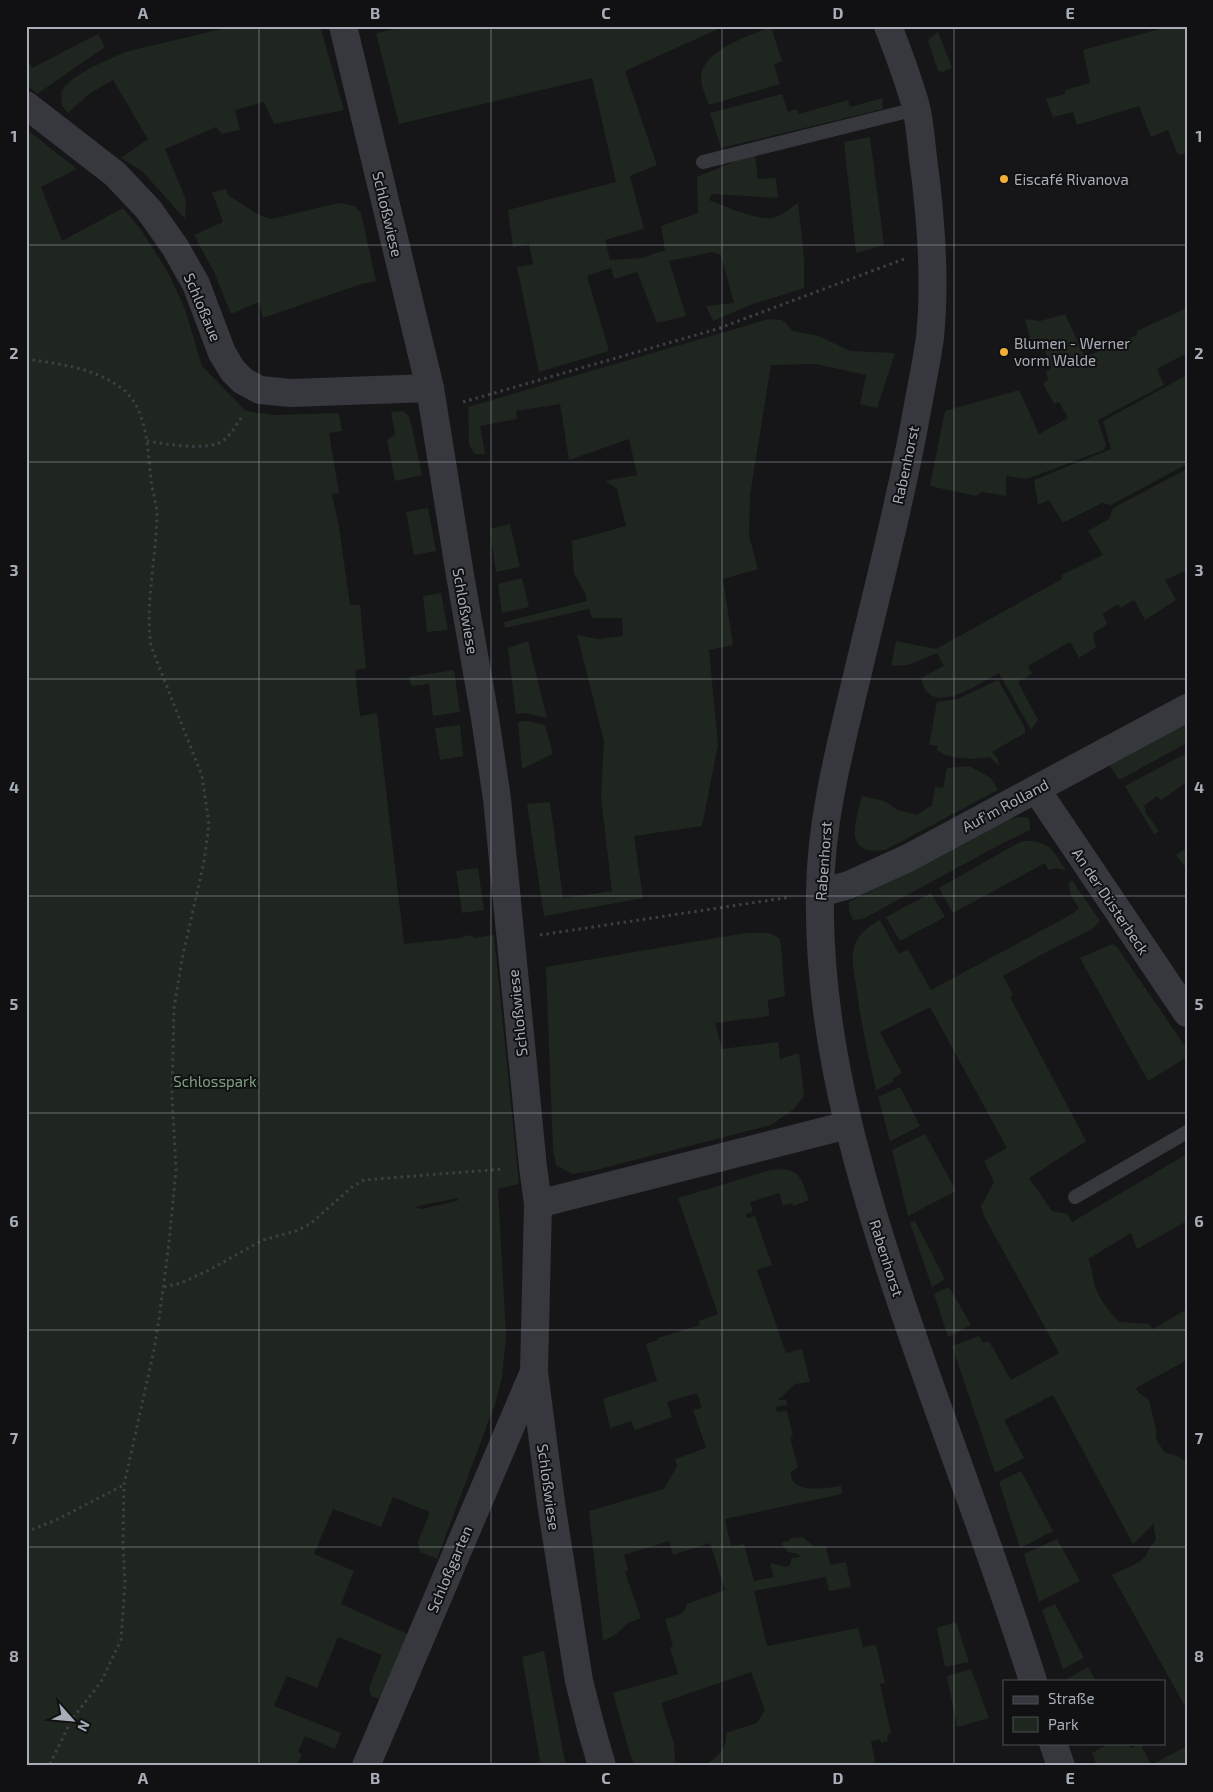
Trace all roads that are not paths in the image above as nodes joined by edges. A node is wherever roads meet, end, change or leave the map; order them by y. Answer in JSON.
{"nodes":[{"id":1,"x":343,"y":26,"type":"edge"},
{"id":2,"x":888,"y":26,"type":"edge"},
{"id":3,"x":26,"y":105,"type":"edge"},
{"id":4,"x":916,"y":108,"type":"junction"},
{"id":5,"x":703,"y":162,"type":"dead end"},
{"id":6,"x":432,"y":399,"type":"junction"},
{"id":7,"x":1187,"y":708,"type":"edge"},
{"id":8,"x":1036,"y":789,"type":"junction"},
{"id":9,"x":820,"y":893,"type":"junction"},
{"id":10,"x":1187,"y":1013,"type":"edge"},
{"id":11,"x":848,"y":1125,"type":"junction"},
{"id":12,"x":1187,"y":1132,"type":"edge"},
{"id":13,"x":1075,"y":1197,"type":"dead end"},
{"id":14,"x":538,"y":1204,"type":"junction"},
{"id":15,"x":534,"y":1372,"type":"junction"},
{"id":16,"x":1034,"y":1680,"type":"edge"},
{"id":17,"x":1053,"y":1744,"type":"edge"},
{"id":18,"x":366,"y":1766,"type":"edge"},
{"id":19,"x":602,"y":1766,"type":"edge"},
{"id":20,"x":1060,"y":1766,"type":"edge"}],
"edges":[{"from":1,"to":6,"type":"street","name":"Schloßwiese"},
{"from":2,"to":4,"type":"street","name":"Rabenhorst"},
{"from":3,"to":6,"type":"street","name":"Schloßaue"},
{"from":4,"to":5,"type":"lane"},
{"from":4,"to":9,"type":"street","name":"Rabenhorst"},
{"from":6,"to":14,"type":"street","name":"Schloßwiese"},
{"from":7,"to":8,"type":"street","name":"Auf'm Rolland"},
{"from":8,"to":9,"type":"street","name":"Auf'm Rolland"},
{"from":8,"to":10,"type":"street","name":"An der Düsterbeck"},
{"from":9,"to":11,"type":"street","name":"Rabenhorst"},
{"from":11,"to":14,"type":"street"},
{"from":11,"to":16,"type":"street","name":"Rabenhorst"},
{"from":12,"to":13,"type":"lane"},
{"from":14,"to":15,"type":"street","name":"Schloßwiese"},
{"from":15,"to":18,"type":"street","name":"Schloßgarten"},
{"from":15,"to":19,"type":"street","name":"Schloßwiese"},
{"from":17,"to":20,"type":"street"}]}
